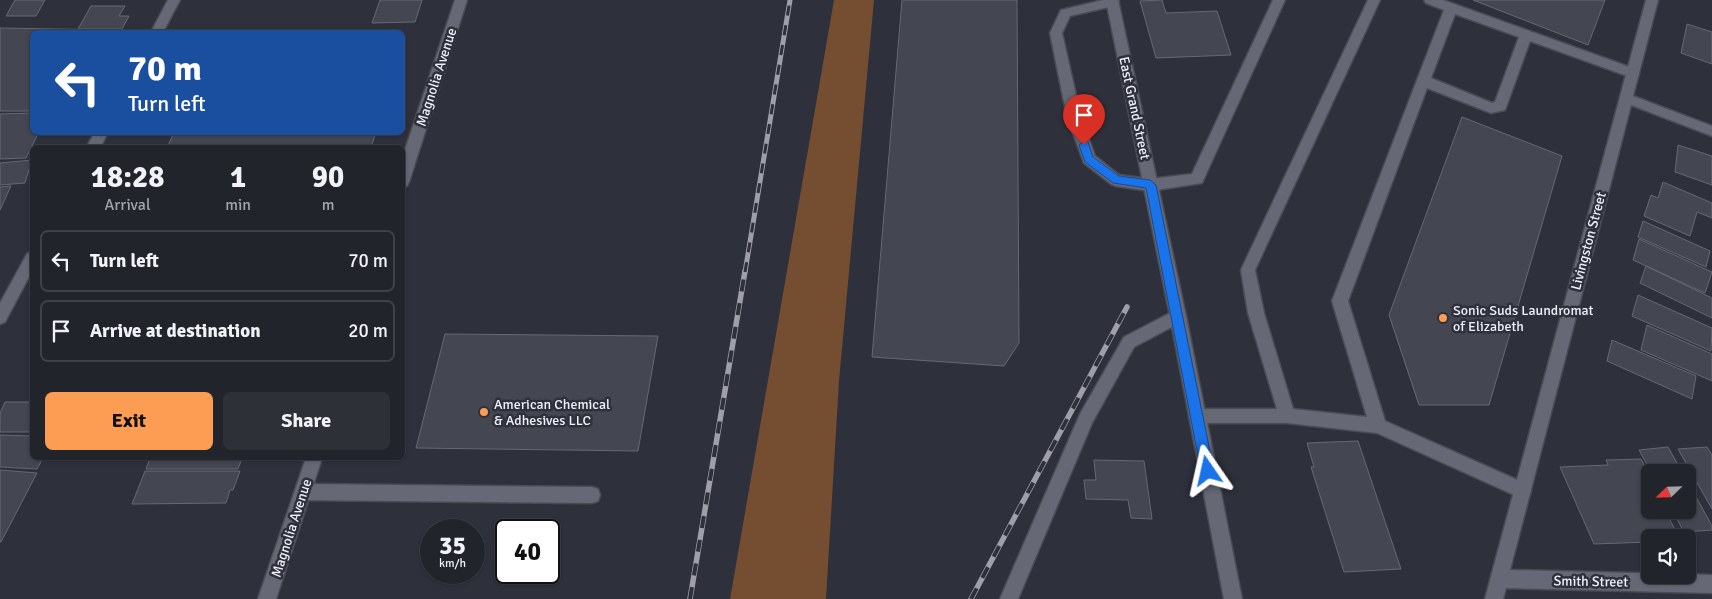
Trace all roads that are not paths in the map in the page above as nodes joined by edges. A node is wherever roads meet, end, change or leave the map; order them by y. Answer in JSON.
{"nodes":[{"id":1,"x":174,"y":0,"type":"edge"},
{"id":2,"x":461,"y":0,"type":"edge"},
{"id":3,"x":1279,"y":0,"type":"edge"},
{"id":4,"x":1374,"y":0,"type":"edge"},
{"id":5,"x":1430,"y":0,"type":"edge"},
{"id":6,"x":1652,"y":0,"type":"edge"},
{"id":7,"x":1113,"y":1,"type":"edge"},
{"id":8,"x":1451,"y":8,"type":"junction"},
{"id":9,"x":157,"y":30,"type":"edge"},
{"id":10,"x":1526,"y":35,"type":"junction"},
{"id":11,"x":1633,"y":73,"type":"junction"},
{"id":12,"x":1424,"y":81,"type":"junction"},
{"id":13,"x":1625,"y":98,"type":"junction"},
{"id":14,"x":1712,"y":130,"type":"edge"},
{"id":15,"x":405,"y":173,"type":"edge"},
{"id":16,"x":1150,"y":185,"type":"junction"},
{"id":17,"x":30,"y":262,"type":"edge"},
{"id":18,"x":1178,"y":316,"type":"junction"},
{"id":19,"x":0,"y":317,"type":"edge"},
{"id":20,"x":1197,"y":416,"type":"junction"},
{"id":21,"x":1288,"y":416,"type":"junction"},
{"id":22,"x":1378,"y":426,"type":"junction"},
{"id":23,"x":313,"y":460,"type":"edge"},
{"id":24,"x":1523,"y":490,"type":"junction"},
{"id":25,"x":303,"y":492,"type":"junction"},
{"id":26,"x":592,"y":495,"type":"dead end"},
{"id":27,"x":1500,"y":579,"type":"junction"},
{"id":28,"x":1712,"y":584,"type":"edge"},
{"id":29,"x":268,"y":599,"type":"edge"},
{"id":30,"x":1009,"y":599,"type":"edge"},
{"id":31,"x":1233,"y":599,"type":"edge"},
{"id":32,"x":1494,"y":599,"type":"edge"}],
"edges":[{"from":1,"to":9,"type":"street"},
{"from":2,"to":15,"type":"street","name":"Magnolia Avenue"},
{"from":3,"to":16,"type":"street"},
{"from":4,"to":21,"type":"street"},
{"from":5,"to":8,"type":"street"},
{"from":6,"to":11,"type":"street","name":"Livingston Street"},
{"from":7,"to":16,"type":"street","name":"East Grand Street"},
{"from":7,"to":16,"type":"street"},
{"from":8,"to":10,"type":"street"},
{"from":8,"to":12,"type":"street"},
{"from":10,"to":11,"type":"street"},
{"from":10,"to":12,"type":"street"},
{"from":11,"to":13,"type":"street","name":"Livingston Street"},
{"from":12,"to":22,"type":"street"},
{"from":13,"to":14,"type":"street"},
{"from":13,"to":24,"type":"street","name":"Livingston Street"},
{"from":16,"to":18,"type":"street","name":"East Grand Street"},
{"from":17,"to":19,"type":"street"},
{"from":18,"to":20,"type":"street","name":"East Grand Street"},
{"from":18,"to":30,"type":"street"},
{"from":20,"to":21,"type":"street"},
{"from":20,"to":31,"type":"street","name":"East Grand Street"},
{"from":21,"to":22,"type":"street"},
{"from":22,"to":24,"type":"street"},
{"from":23,"to":25,"type":"street","name":"Magnolia Avenue"},
{"from":24,"to":27,"type":"street","name":"Livingston Street"},
{"from":25,"to":26,"type":"street"},
{"from":25,"to":29,"type":"street","name":"Magnolia Avenue"},
{"from":27,"to":28,"type":"street","name":"Smith Street"},
{"from":27,"to":32,"type":"street","name":"Livingston Street"}]}
